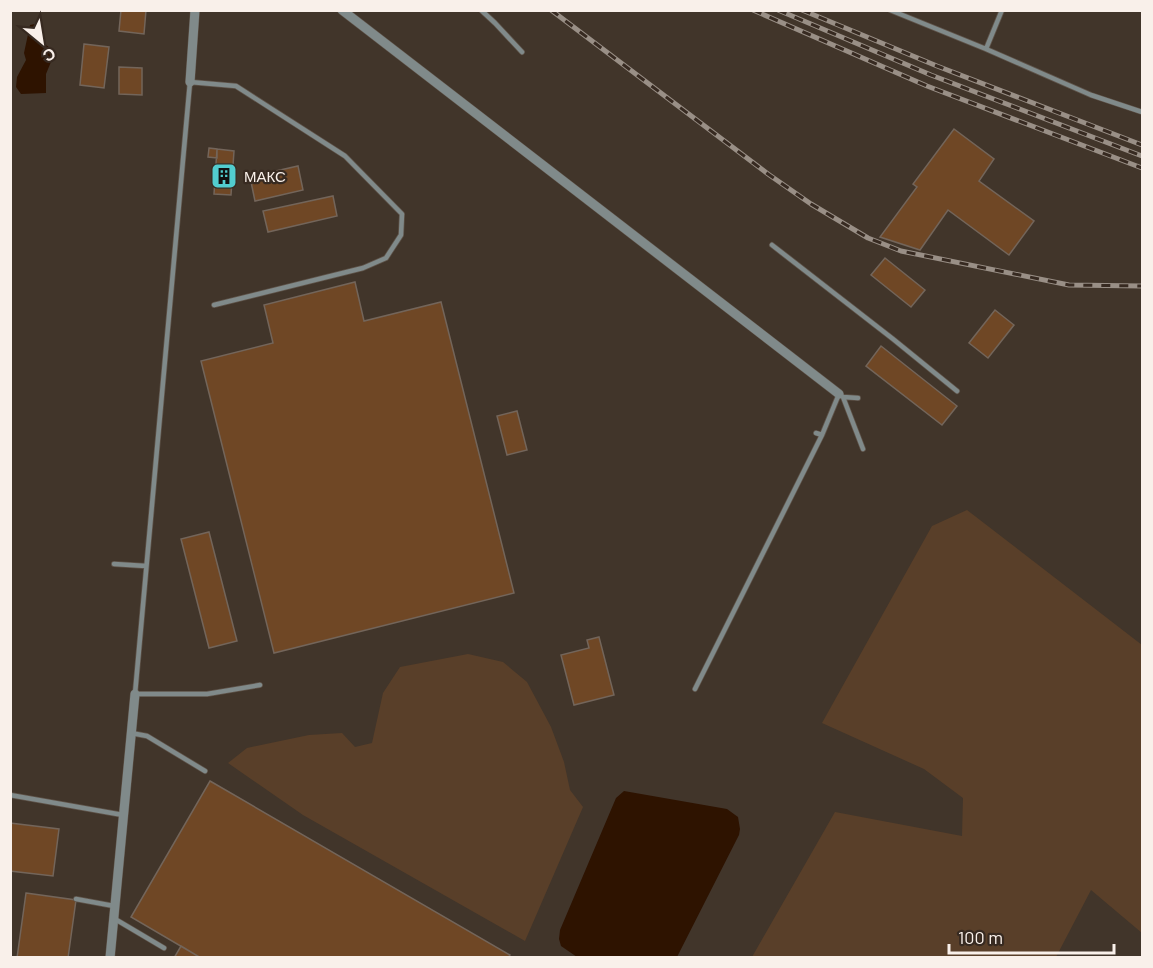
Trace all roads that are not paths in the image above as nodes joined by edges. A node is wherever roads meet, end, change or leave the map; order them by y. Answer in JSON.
{"nodes":[{"id":1,"x":195,"y":10,"type":"edge"},
{"id":2,"x":342,"y":10,"type":"edge"},
{"id":3,"x":481,"y":10,"type":"edge"},
{"id":4,"x":890,"y":10,"type":"edge"},
{"id":5,"x":1002,"y":10,"type":"edge"},
{"id":6,"x":987,"y":49,"type":"junction"},
{"id":7,"x":522,"y":52,"type":"dead end"},
{"id":8,"x":190,"y":82,"type":"junction"},
{"id":9,"x":1143,"y":112,"type":"edge"},
{"id":10,"x":772,"y":245,"type":"dead end"},
{"id":11,"x":214,"y":305,"type":"dead end"},
{"id":12,"x":957,"y":391,"type":"dead end"},
{"id":13,"x":841,"y":396,"type":"junction"},
{"id":14,"x":858,"y":398,"type":"dead end"},
{"id":15,"x":863,"y":449,"type":"dead end"},
{"id":16,"x":114,"y":564,"type":"dead end"},
{"id":17,"x":146,"y":566,"type":"junction"},
{"id":18,"x":260,"y":685,"type":"dead end"},
{"id":19,"x":695,"y":689,"type":"dead end"},
{"id":20,"x":135,"y":694,"type":"junction"},
{"id":21,"x":131,"y":733,"type":"junction"},
{"id":22,"x":205,"y":771,"type":"dead end"},
{"id":23,"x":10,"y":795,"type":"edge"},
{"id":24,"x":123,"y":814,"type":"junction"},
{"id":25,"x":76,"y":899,"type":"dead end"},
{"id":26,"x":114,"y":906,"type":"junction"},
{"id":27,"x":113,"y":918,"type":"junction"},
{"id":28,"x":164,"y":948,"type":"dead end"},
{"id":29,"x":110,"y":957,"type":"edge"}],
"edges":[{"from":1,"to":8,"type":"street"},
{"from":2,"to":13,"type":"street"},
{"from":3,"to":7,"type":"lane"},
{"from":4,"to":6,"type":"lane"},
{"from":5,"to":6,"type":"lane"},
{"from":6,"to":9,"type":"lane"},
{"from":8,"to":11,"type":"lane"},
{"from":8,"to":17,"type":"lane"},
{"from":10,"to":12,"type":"lane"},
{"from":13,"to":14,"type":"lane"},
{"from":13,"to":15,"type":"lane"},
{"from":13,"to":19,"type":"lane"},
{"from":16,"to":17,"type":"lane"},
{"from":17,"to":20,"type":"lane"},
{"from":18,"to":20,"type":"lane"},
{"from":20,"to":21,"type":"street"},
{"from":21,"to":22,"type":"lane"},
{"from":21,"to":24,"type":"street"},
{"from":23,"to":24,"type":"lane"},
{"from":24,"to":26,"type":"street"},
{"from":25,"to":26,"type":"lane"},
{"from":26,"to":27,"type":"street"},
{"from":27,"to":28,"type":"lane"},
{"from":27,"to":29,"type":"street"}]}
